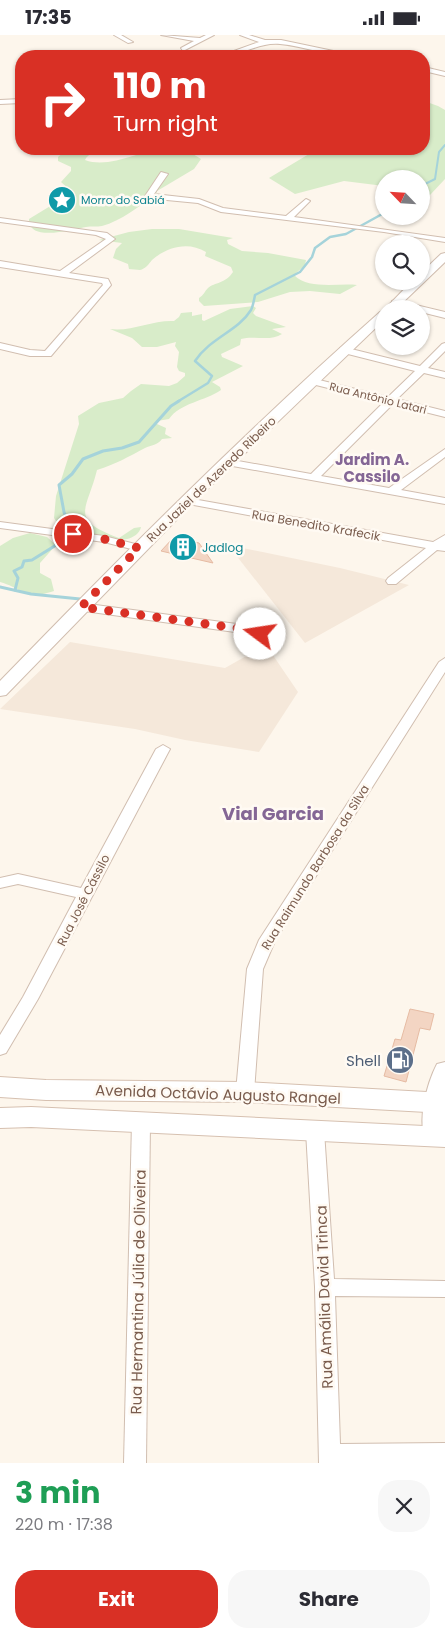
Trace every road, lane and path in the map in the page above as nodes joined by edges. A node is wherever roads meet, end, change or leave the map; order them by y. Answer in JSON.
{"nodes":[{"id":1,"x":117,"y":35,"type":"edge"},
{"id":2,"x":164,"y":35,"type":"edge"},
{"id":3,"x":211,"y":35,"type":"edge"},
{"id":4,"x":243,"y":35,"type":"edge"},
{"id":5,"x":200,"y":40,"type":"junction"},
{"id":6,"x":264,"y":42,"type":"junction"},
{"id":7,"x":130,"y":43,"type":"dead end"},
{"id":8,"x":183,"y":49,"type":"dead end"},
{"id":9,"x":245,"y":50,"type":"edge"},
{"id":10,"x":323,"y":50,"type":"edge"},
{"id":11,"x":430,"y":70,"type":"edge"},
{"id":12,"x":445,"y":73,"type":"edge"},
{"id":13,"x":15,"y":101,"type":"edge"},
{"id":14,"x":0,"y":102,"type":"edge"},
{"id":15,"x":164,"y":174,"type":"dead end"},
{"id":16,"x":306,"y":201,"type":"dead end"},
{"id":17,"x":288,"y":218,"type":"junction"},
{"id":18,"x":0,"y":219,"type":"edge"},
{"id":19,"x":445,"y":239,"type":"edge"},
{"id":20,"x":445,"y":256,"type":"edge"},
{"id":21,"x":0,"y":264,"type":"edge"},
{"id":22,"x":430,"y":270,"type":"edge"},
{"id":23,"x":61,"y":274,"type":"junction"},
{"id":24,"x":409,"y":290,"type":"edge"},
{"id":25,"x":398,"y":300,"type":"edge"},
{"id":26,"x":430,"y":311,"type":"edge"},
{"id":27,"x":445,"y":315,"type":"edge"},
{"id":28,"x":375,"y":322,"type":"edge"},
{"id":29,"x":0,"y":346,"type":"edge"},
{"id":30,"x":445,"y":346,"type":"edge"},
{"id":31,"x":343,"y":350,"type":"junction"},
{"id":32,"x":422,"y":369,"type":"junction"},
{"id":33,"x":445,"y":375,"type":"edge"},
{"id":34,"x":311,"y":381,"type":"junction"},
{"id":35,"x":390,"y":401,"type":"junction"},
{"id":36,"x":445,"y":414,"type":"edge"},
{"id":37,"x":445,"y":452,"type":"edge"},
{"id":38,"x":227,"y":462,"type":"junction"},
{"id":39,"x":313,"y":478,"type":"junction"},
{"id":40,"x":392,"y":491,"type":"junction"},
{"id":41,"x":187,"y":501,"type":"junction"},
{"id":42,"x":445,"y":501,"type":"edge"},
{"id":43,"x":0,"y":525,"type":"edge"},
{"id":44,"x":445,"y":539,"type":"edge"},
{"id":45,"x":439,"y":547,"type":"edge"},
{"id":46,"x":139,"y":548,"type":"junction"},
{"id":47,"x":392,"y":581,"type":"dead end"},
{"id":48,"x":81,"y":607,"type":"junction"},
{"id":49,"x":260,"y":634,"type":"dead end"},
{"id":50,"x":445,"y":661,"type":"edge"},
{"id":51,"x":0,"y":691,"type":"edge"},
{"id":52,"x":163,"y":749,"type":"dead end"},
{"id":53,"x":0,"y":883,"type":"edge"},
{"id":54,"x":84,"y":894,"type":"junction"},
{"id":55,"x":0,"y":1049,"type":"edge"},
{"id":56,"x":445,"y":1070,"type":"edge"},
{"id":57,"x":0,"y":1087,"type":"edge"},
{"id":58,"x":46,"y":1089,"type":"junction"},
{"id":59,"x":245,"y":1092,"type":"junction"},
{"id":60,"x":440,"y":1103,"type":"edge"},
{"id":61,"x":31,"y":1117,"type":"junction"},
{"id":62,"x":0,"y":1118,"type":"edge"},
{"id":63,"x":141,"y":1122,"type":"junction"},
{"id":64,"x":315,"y":1131,"type":"junction"},
{"id":65,"x":440,"y":1136,"type":"edge"},
{"id":66,"x":325,"y":1287,"type":"junction"},
{"id":67,"x":445,"y":1289,"type":"edge"},
{"id":68,"x":445,"y":1453,"type":"edge"},
{"id":69,"x":330,"y":1459,"type":"edge"},
{"id":70,"x":135,"y":1463,"type":"edge"}],
"edges":[{"from":1,"to":7,"type":"street"},
{"from":2,"to":5,"type":"street"},
{"from":3,"to":5,"type":"street"},
{"from":4,"to":6,"type":"street"},
{"from":5,"to":8,"type":"street"},
{"from":6,"to":9,"type":"street"},
{"from":6,"to":10,"type":"street"},
{"from":11,"to":12,"type":"street"},
{"from":13,"to":14,"type":"street"},
{"from":15,"to":17,"type":"street"},
{"from":16,"to":17,"type":"street"},
{"from":17,"to":19,"type":"street"},
{"from":18,"to":23,"type":"street"},
{"from":20,"to":22,"type":"street"},
{"from":21,"to":23,"type":"street"},
{"from":23,"to":29,"type":"street"},
{"from":24,"to":25,"type":"street"},
{"from":26,"to":27,"type":"street"},
{"from":28,"to":31,"type":"street","name":"Rua Jaziel de Azeredo Ribeiro"},
{"from":30,"to":32,"type":"street"},
{"from":31,"to":32,"type":"street"},
{"from":31,"to":34,"type":"street","name":"Rua Jaziel de Azeredo Ribeiro"},
{"from":32,"to":33,"type":"street"},
{"from":32,"to":35,"type":"street"},
{"from":34,"to":35,"type":"street","name":"Rua Antônio Latari"},
{"from":34,"to":38,"type":"street","name":"Rua Jaziel de Azeredo Ribeiro"},
{"from":35,"to":36,"type":"street","name":"Rua Antônio Latari"},
{"from":35,"to":39,"type":"street"},
{"from":37,"to":40,"type":"street"},
{"from":38,"to":39,"type":"street"},
{"from":38,"to":41,"type":"street","name":"Rua Jaziel de Azeredo Ribeiro"},
{"from":39,"to":40,"type":"street"},
{"from":40,"to":42,"type":"street"},
{"from":41,"to":45,"type":"street","name":"Rua Benedito Krafecik"},
{"from":41,"to":46,"type":"street","name":"Rua Jaziel de Azeredo Ribeiro"},
{"from":43,"to":46,"type":"street"},
{"from":44,"to":45,"type":"street"},
{"from":45,"to":47,"type":"street"},
{"from":46,"to":48,"type":"street","name":"Rua Jaziel de Azeredo Ribeiro"},
{"from":48,"to":49,"type":"street"},
{"from":48,"to":51,"type":"street","name":"Rua Jaziel de Azeredo Ribeiro"},
{"from":50,"to":59,"type":"street","name":"Rua Raimundo Barbosa da Silva"},
{"from":52,"to":54,"type":"street","name":"Rua José Cássilo"},
{"from":53,"to":54,"type":"street"},
{"from":54,"to":55,"type":"street","name":"Rua José Cássilo"},
{"from":56,"to":60,"type":"street"},
{"from":57,"to":58,"type":"main road","name":"Avenida Octávio Augusto Rangel"},
{"from":58,"to":59,"type":"main road","name":"Avenida Octávio Augusto Rangel"},
{"from":58,"to":61,"type":"main road"},
{"from":59,"to":60,"type":"main road","name":"Avenida Octávio Augusto Rangel"},
{"from":60,"to":65,"type":"street"},
{"from":61,"to":62,"type":"main road"},
{"from":61,"to":63,"type":"main road"},
{"from":63,"to":64,"type":"main road"},
{"from":63,"to":70,"type":"street","name":"Rua Hermantina Júlia de Oliveira"},
{"from":64,"to":65,"type":"main road"},
{"from":64,"to":66,"type":"street","name":"Rua Amália David Trinca"},
{"from":66,"to":67,"type":"street"},
{"from":66,"to":69,"type":"street","name":"Rua Amália David Trinca"},
{"from":68,"to":69,"type":"street"}]}
